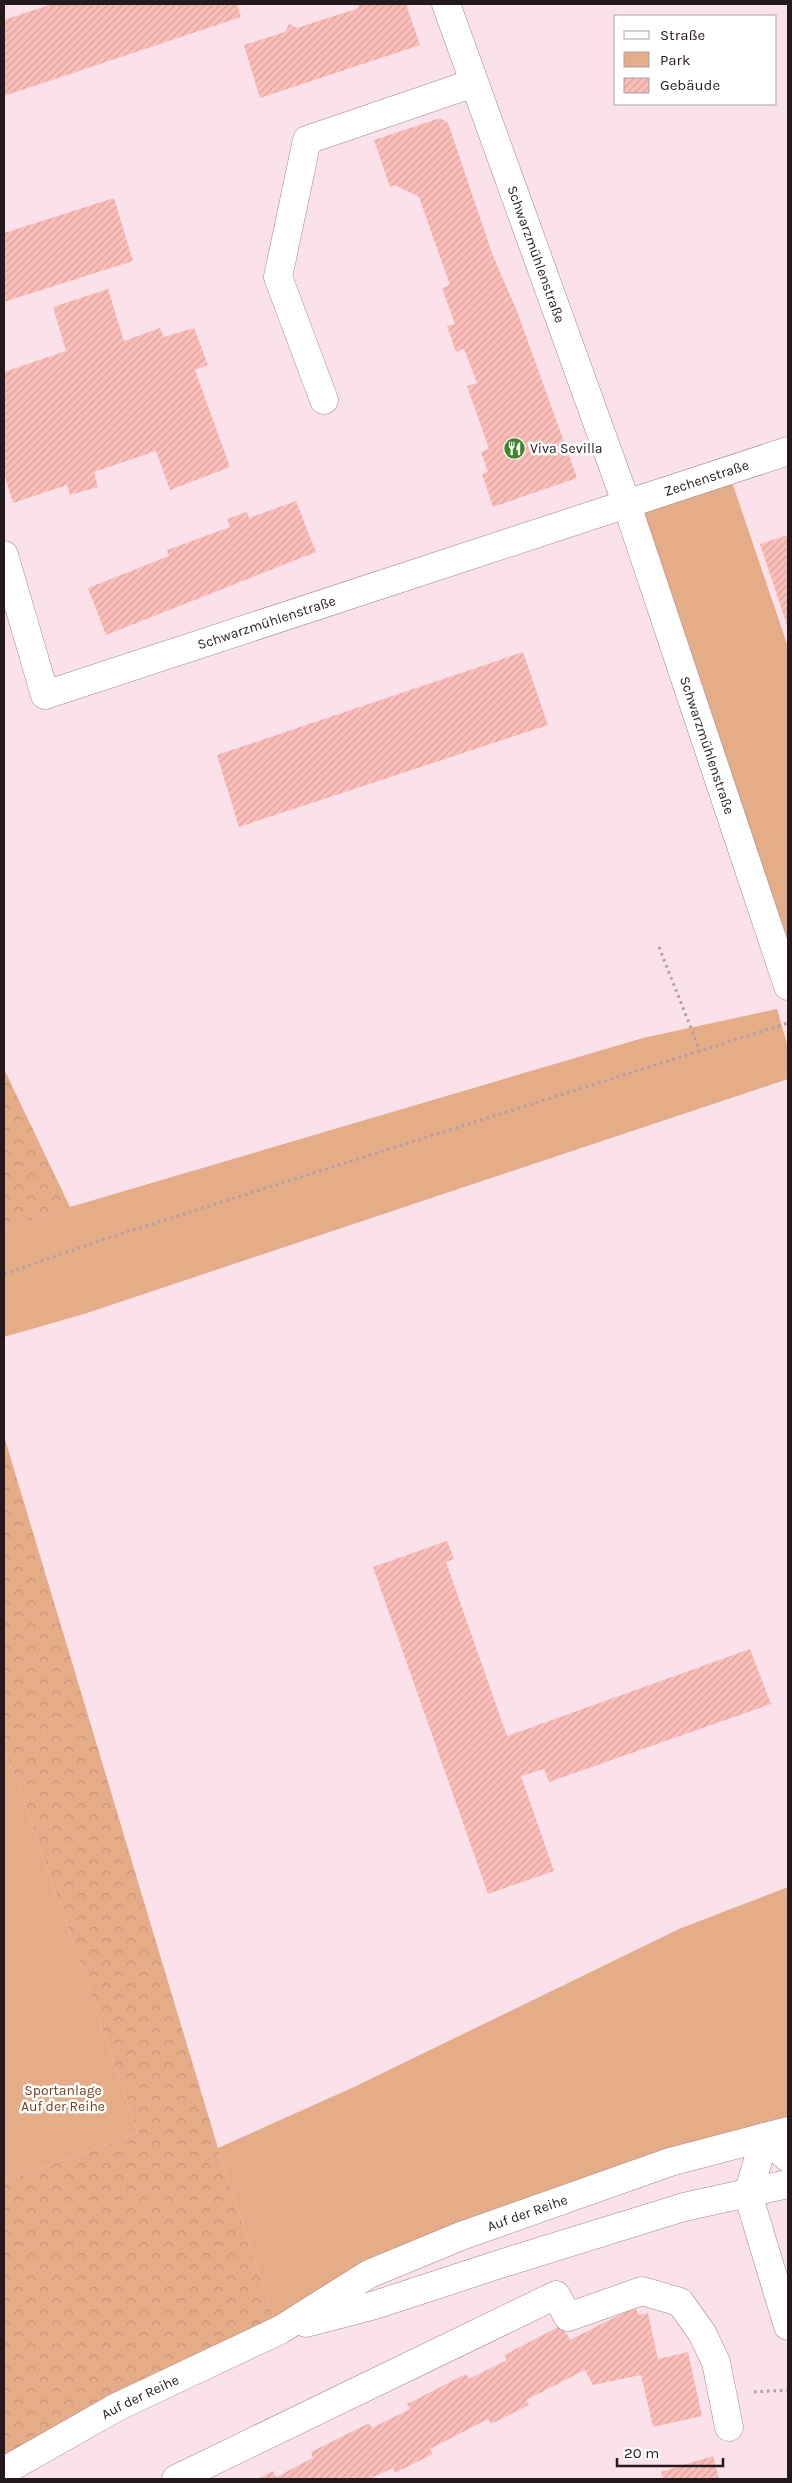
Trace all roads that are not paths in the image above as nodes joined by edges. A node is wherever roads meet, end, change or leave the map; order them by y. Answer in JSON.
{"nodes":[{"id":1,"x":446,"y":4,"type":"edge"},
{"id":2,"x":474,"y":83,"type":"junction"},
{"id":3,"x":324,"y":400,"type":"dead end"},
{"id":4,"x":788,"y":452,"type":"edge"},
{"id":5,"x":627,"y":505,"type":"junction"},
{"id":6,"x":4,"y":555,"type":"edge"},
{"id":7,"x":788,"y":986,"type":"edge"},
{"id":8,"x":777,"y":2134,"type":"edge"},
{"id":9,"x":788,"y":2158,"type":"edge"},
{"id":10,"x":788,"y":2184,"type":"edge"},
{"id":11,"x":748,"y":2194,"type":"junction"},
{"id":12,"x":788,"y":2326,"type":"edge"},
{"id":13,"x":280,"y":2330,"type":"junction"},
{"id":14,"x":729,"y":2427,"type":"dead end"},
{"id":15,"x":4,"y":2470,"type":"edge"},
{"id":16,"x":176,"y":2479,"type":"edge"}],
"edges":[{"from":1,"to":2,"type":"street","name":"Schwarzmühlenstraße"},
{"from":2,"to":3,"type":"street"},
{"from":2,"to":5,"type":"street","name":"Schwarzmühlenstraße"},
{"from":4,"to":5,"type":"street","name":"Zechenstraße"},
{"from":5,"to":6,"type":"street","name":"Schwarzmühlenstraße"},
{"from":5,"to":7,"type":"street","name":"Schwarzmühlenstraße"},
{"from":8,"to":9,"type":"street"},
{"from":8,"to":11,"type":"street"},
{"from":8,"to":13,"type":"street","name":"Auf der Reihe"},
{"from":10,"to":11,"type":"street","name":"Auf der Reihe"},
{"from":11,"to":12,"type":"street"},
{"from":11,"to":13,"type":"street","name":"Auf der Reihe"},
{"from":13,"to":15,"type":"street","name":"Auf der Reihe"},
{"from":14,"to":16,"type":"street"}]}
